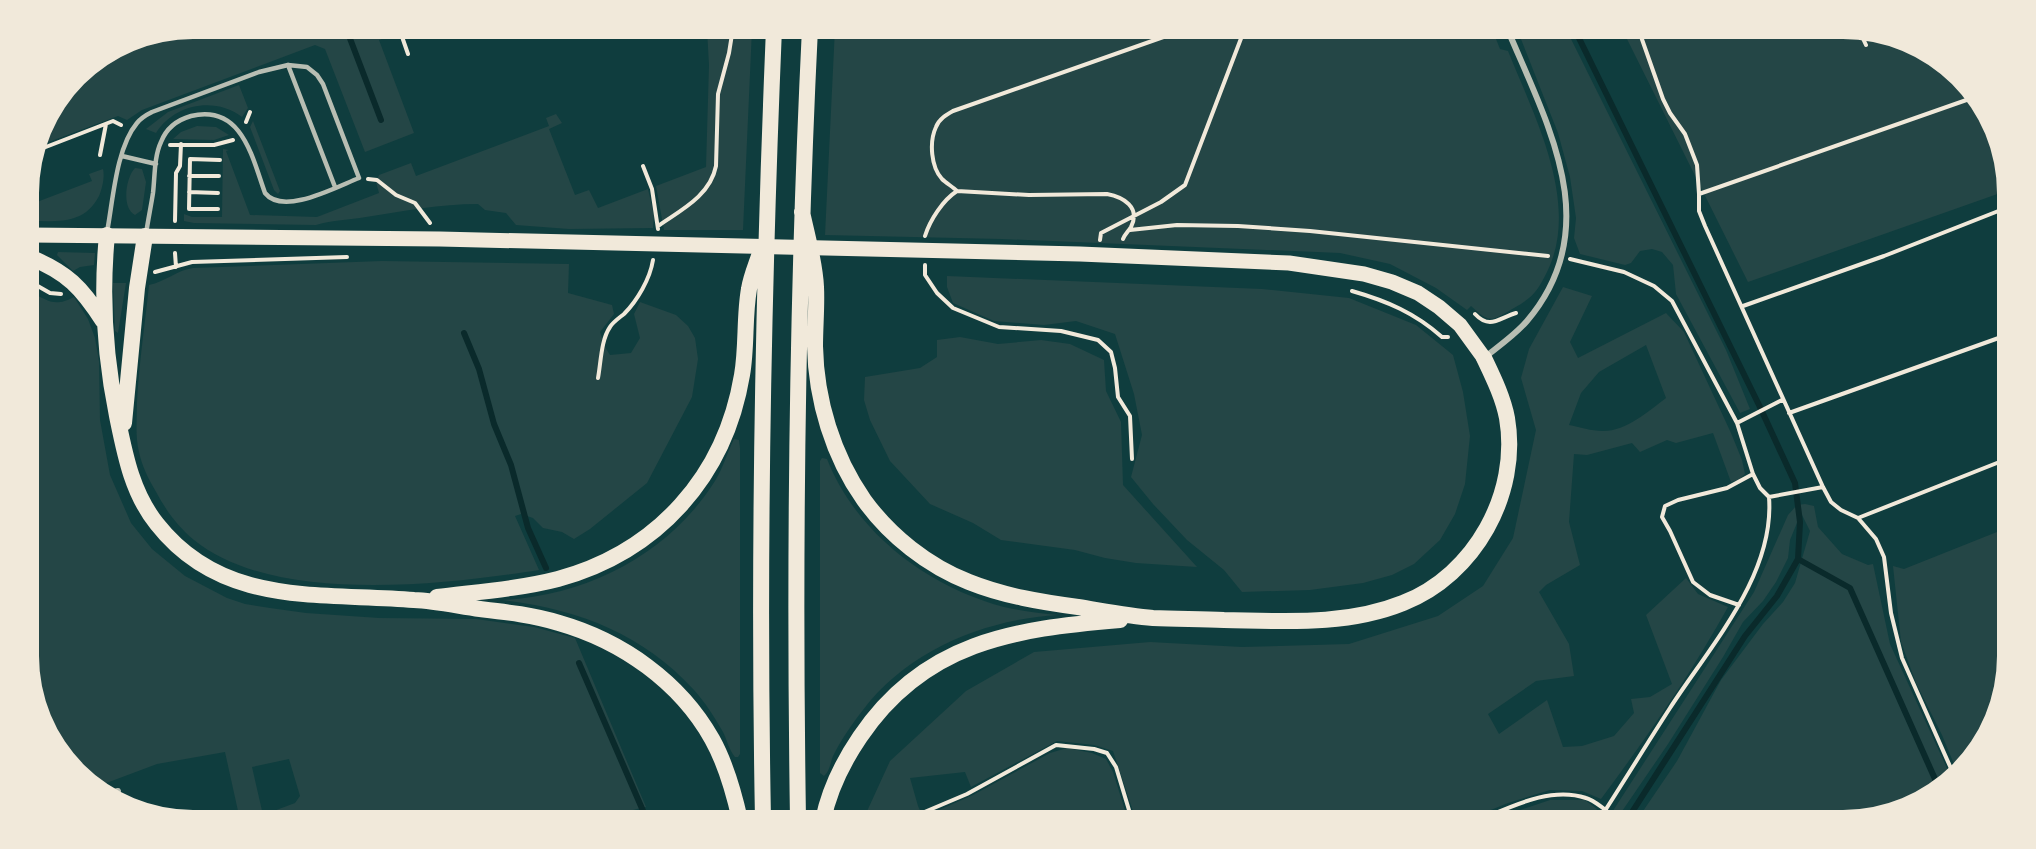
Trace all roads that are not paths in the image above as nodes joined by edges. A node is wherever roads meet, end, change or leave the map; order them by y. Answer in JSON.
{"nodes":[{"id":1,"x":774,"y":39,"type":"edge"},
{"id":2,"x":810,"y":39,"type":"edge"},
{"id":3,"x":1512,"y":39,"type":"edge"},
{"id":4,"x":288,"y":65,"type":"junction"},
{"id":5,"x":122,"y":156,"type":"junction"},
{"id":6,"x":156,"y":164,"type":"junction"},
{"id":7,"x":335,"y":188,"type":"junction"},
{"id":8,"x":802,"y":212,"type":"junction"},
{"id":9,"x":766,"y":232,"type":"junction"},
{"id":10,"x":39,"y":235,"type":"edge"},
{"id":11,"x":107,"y":236,"type":"junction"},
{"id":12,"x":145,"y":236,"type":"junction"},
{"id":13,"x":39,"y":261,"type":"edge"},
{"id":14,"x":104,"y":323,"type":"junction"},
{"id":15,"x":1484,"y":358,"type":"junction"},
{"id":16,"x":122,"y":442,"type":"junction"},
{"id":17,"x":414,"y":600,"type":"junction"},
{"id":18,"x":1151,"y":617,"type":"junction"},
{"id":19,"x":737,"y":810,"type":"edge"},
{"id":20,"x":763,"y":810,"type":"edge"},
{"id":21,"x":798,"y":810,"type":"edge"},
{"id":22,"x":826,"y":810,"type":"edge"}],
"edges":[{"from":1,"to":9,"type":"highway"},
{"from":2,"to":8,"type":"highway"},
{"from":3,"to":15,"type":"street"},
{"from":4,"to":5,"type":"lane"},
{"from":4,"to":7,"type":"lane"},
{"from":4,"to":7,"type":"lane"},
{"from":5,"to":6,"type":"lane"},
{"from":5,"to":11,"type":"lane"},
{"from":6,"to":7,"type":"lane"},
{"from":6,"to":12,"type":"lane"},
{"from":8,"to":18,"type":"highway"},
{"from":8,"to":21,"type":"highway"},
{"from":9,"to":17,"type":"highway"},
{"from":9,"to":20,"type":"highway"},
{"from":10,"to":11,"type":"main road"},
{"from":11,"to":12,"type":"main road"},
{"from":11,"to":14,"type":"highway"},
{"from":12,"to":15,"type":"main road"},
{"from":12,"to":16,"type":"highway"},
{"from":13,"to":14,"type":"highway"},
{"from":14,"to":16,"type":"highway"},
{"from":15,"to":18,"type":"highway"},
{"from":16,"to":17,"type":"highway"},
{"from":17,"to":19,"type":"highway"},
{"from":18,"to":22,"type":"highway"}]}
